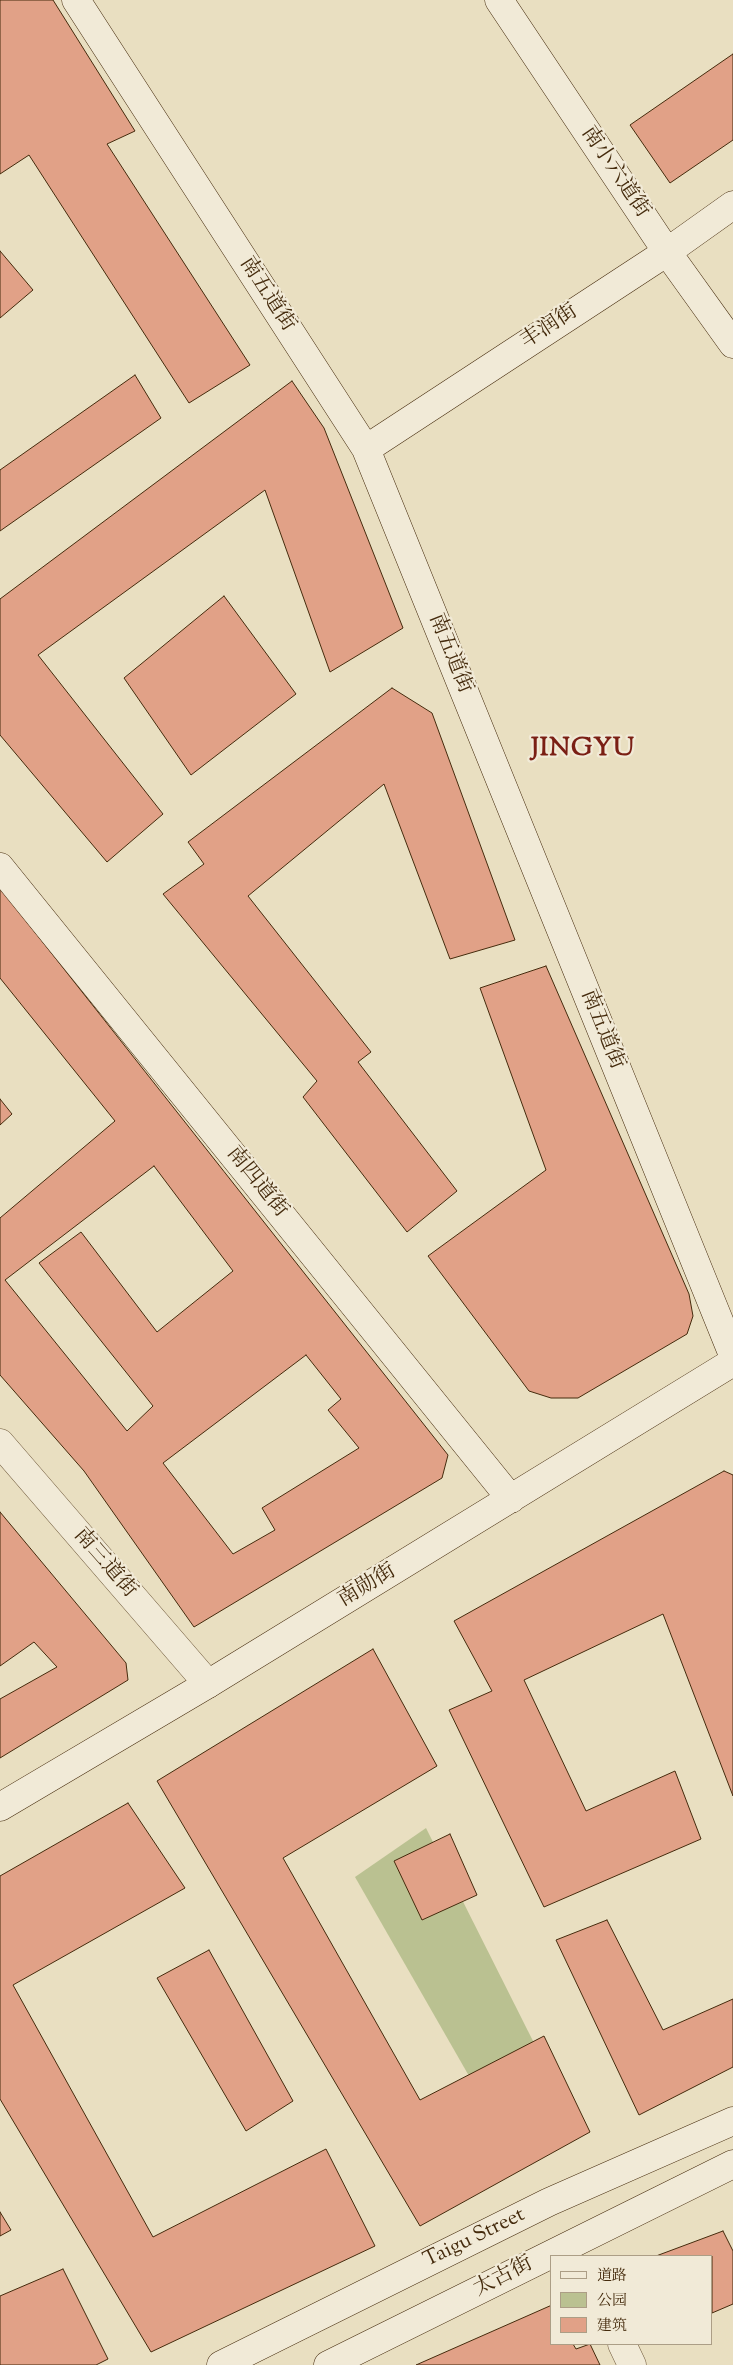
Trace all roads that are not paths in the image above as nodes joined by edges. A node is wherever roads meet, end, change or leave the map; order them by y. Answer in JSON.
{"nodes":[{"id":1,"x":76,"y":0,"type":"edge"},
{"id":2,"x":499,"y":0,"type":"edge"},
{"id":3,"x":733,"y":205,"type":"edge"},
{"id":4,"x":667,"y":252,"type":"junction"},
{"id":5,"x":733,"y":344,"type":"edge"},
{"id":6,"x":366,"y":449,"type":"junction"},
{"id":7,"x":0,"y":867,"type":"edge"},
{"id":8,"x":733,"y":1355,"type":"edge"},
{"id":9,"x":733,"y":1362,"type":"edge"},
{"id":10,"x":0,"y":1443,"type":"edge"},
{"id":11,"x":511,"y":1500,"type":"junction"},
{"id":12,"x":208,"y":1684,"type":"junction"},
{"id":13,"x":0,"y":1807,"type":"edge"},
{"id":14,"x":733,"y":2120,"type":"edge"},
{"id":15,"x":733,"y":2164,"type":"edge"},
{"id":16,"x":574,"y":2250,"type":"edge"},
{"id":17,"x":550,"y":2261,"type":"edge"},
{"id":18,"x":622,"y":2345,"type":"edge"},
{"id":19,"x":221,"y":2365,"type":"edge"},
{"id":20,"x":328,"y":2365,"type":"edge"},
{"id":21,"x":632,"y":2365,"type":"edge"}],
"edges":[{"from":1,"to":6,"type":"street","name":"南五道街"},
{"from":2,"to":4,"type":"street","name":"南小六道街"},
{"from":3,"to":4,"type":"street","name":"丰润街"},
{"from":4,"to":5,"type":"street","name":"南小六道街"},
{"from":4,"to":6,"type":"street","name":"丰润街"},
{"from":6,"to":8,"type":"street","name":"南五道街"},
{"from":7,"to":11,"type":"street","name":"南四道街"},
{"from":9,"to":11,"type":"street","name":"南勋街"},
{"from":10,"to":12,"type":"street","name":"南三道街"},
{"from":11,"to":12,"type":"street","name":"南勋街"},
{"from":12,"to":13,"type":"street","name":"南勋街"},
{"from":14,"to":19,"type":"street","name":"Taigu Street"},
{"from":15,"to":16,"type":"street","name":"太古街"},
{"from":17,"to":20,"type":"street","name":"太古街"},
{"from":18,"to":21,"type":"street"}]}
